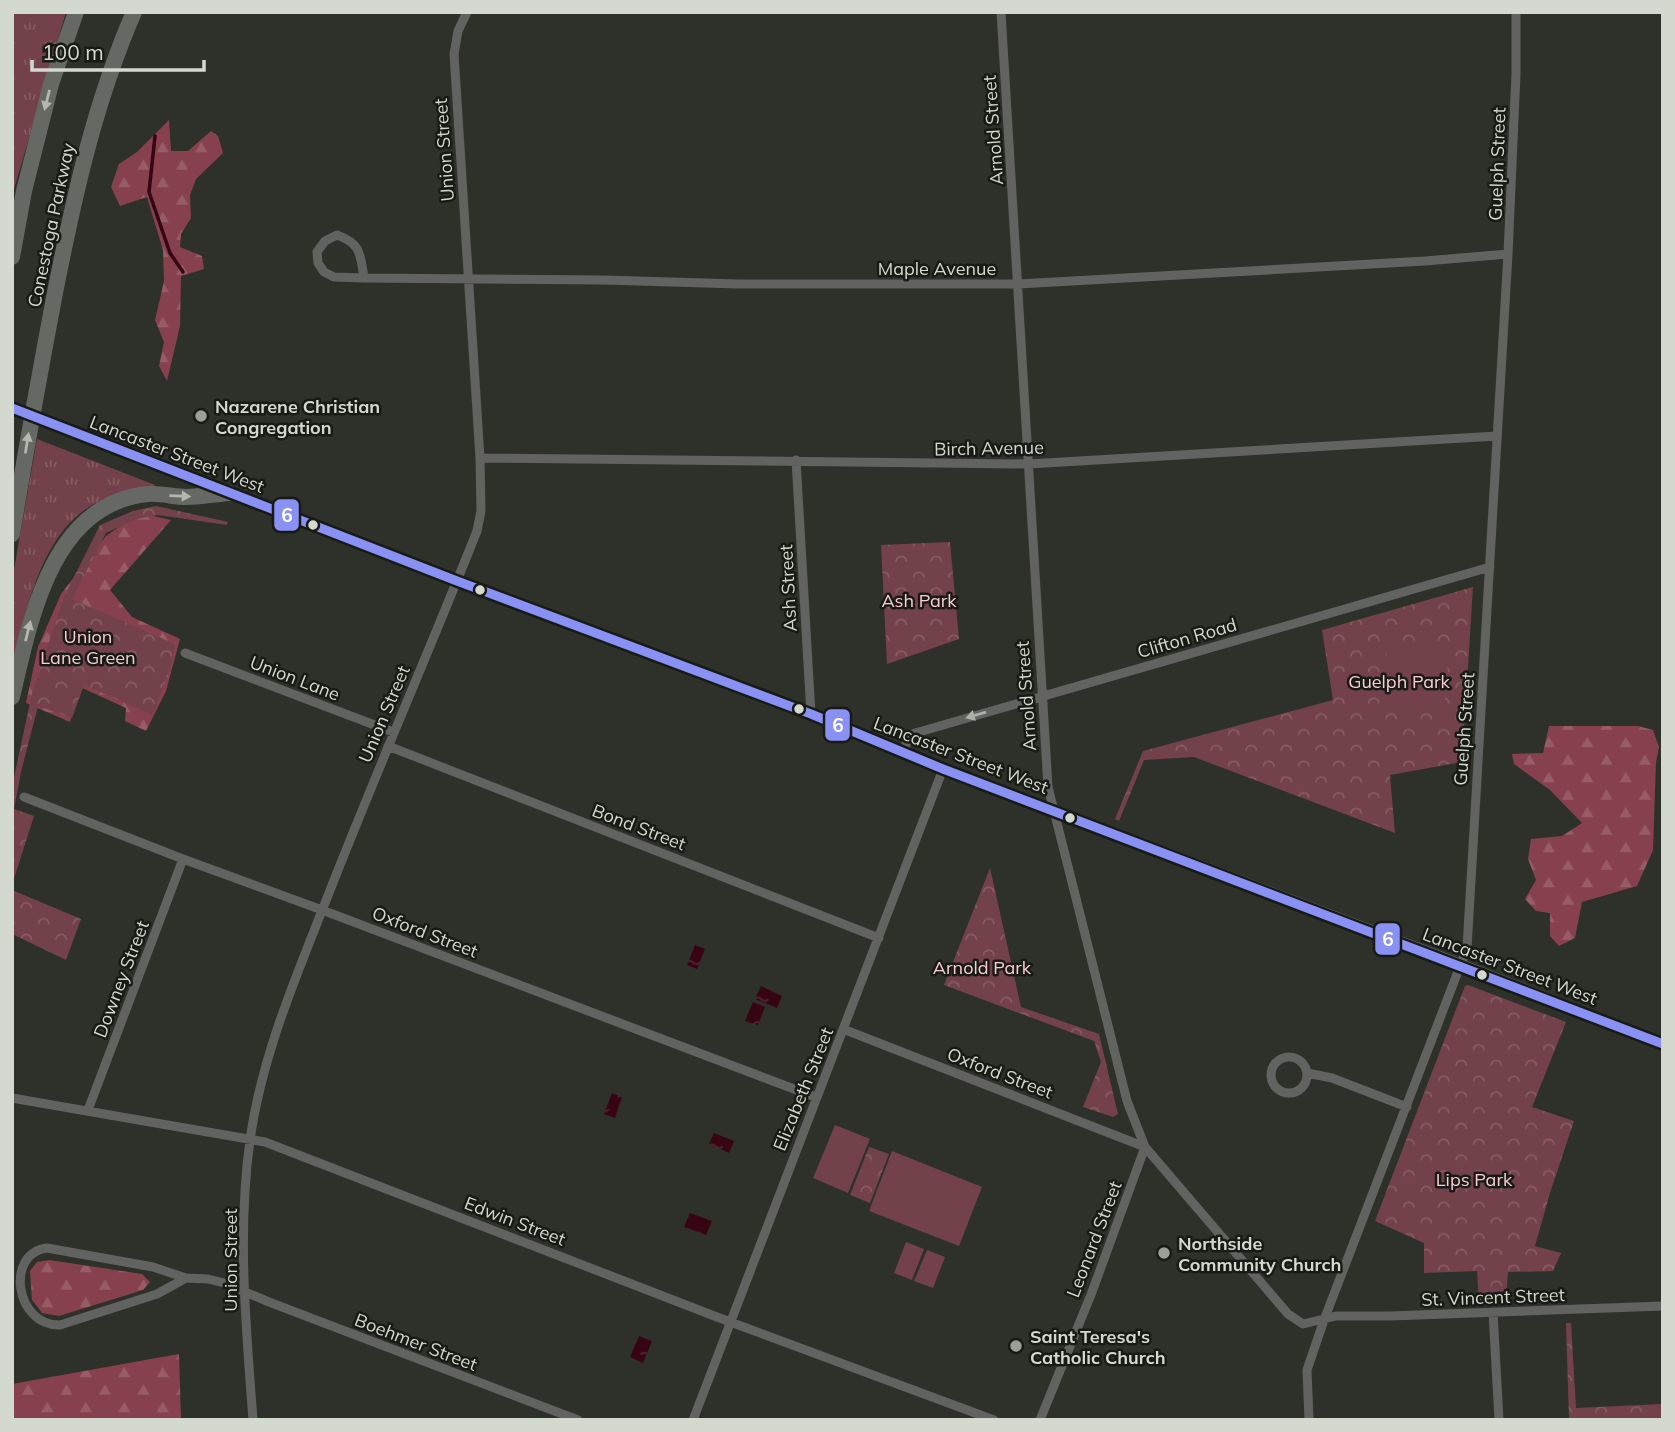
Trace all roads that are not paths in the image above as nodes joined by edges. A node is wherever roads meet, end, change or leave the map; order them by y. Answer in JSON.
{"nodes":[{"id":1,"x":76,"y":12,"type":"edge"},
{"id":2,"x":134,"y":12,"type":"edge"},
{"id":3,"x":467,"y":12,"type":"edge"},
{"id":4,"x":1002,"y":12,"type":"edge"},
{"id":5,"x":1516,"y":12,"type":"edge"},
{"id":6,"x":1508,"y":254,"type":"junction"},
{"id":7,"x":12,"y":257,"type":"edge"},
{"id":8,"x":364,"y":278,"type":"junction"},
{"id":9,"x":469,"y":279,"type":"junction"},
{"id":10,"x":1018,"y":284,"type":"junction"},
{"id":11,"x":12,"y":408,"type":"edge"},
{"id":12,"x":1497,"y":436,"type":"junction"},
{"id":13,"x":480,"y":458,"type":"junction"},
{"id":14,"x":796,"y":460,"type":"junction"},
{"id":15,"x":1030,"y":464,"type":"junction"},
{"id":16,"x":229,"y":493,"type":"junction"},
{"id":17,"x":12,"y":534,"type":"edge"},
{"id":18,"x":1490,"y":567,"type":"junction"},
{"id":19,"x":457,"y":581,"type":"junction"},
{"id":20,"x":185,"y":653,"type":"dead end"},
{"id":21,"x":1041,"y":696,"type":"junction"},
{"id":22,"x":12,"y":697,"type":"edge"},
{"id":23,"x":811,"y":714,"type":"junction"},
{"id":24,"x":393,"y":732,"type":"junction"},
{"id":25,"x":388,"y":746,"type":"junction"},
{"id":26,"x":902,"y":752,"type":"junction"},
{"id":27,"x":943,"y":769,"type":"junction"},
{"id":28,"x":24,"y":797,"type":"dead end"},
{"id":29,"x":1055,"y":810,"type":"junction"},
{"id":30,"x":183,"y":859,"type":"junction"},
{"id":31,"x":322,"y":910,"type":"junction"},
{"id":32,"x":879,"y":938,"type":"junction"},
{"id":33,"x":1461,"y":965,"type":"junction"},
{"id":34,"x":844,"y":1029,"type":"junction"},
{"id":35,"x":1663,"y":1044,"type":"edge"},
{"id":36,"x":1307,"y":1073,"type":"junction"},
{"id":37,"x":815,"y":1097,"type":"junction"},
{"id":38,"x":12,"y":1098,"type":"edge"},
{"id":39,"x":1407,"y":1107,"type":"junction"},
{"id":40,"x":88,"y":1110,"type":"junction"},
{"id":41,"x":251,"y":1139,"type":"junction"},
{"id":42,"x":1145,"y":1147,"type":"junction"},
{"id":43,"x":186,"y":1278,"type":"junction"},
{"id":44,"x":244,"y":1291,"type":"junction"},
{"id":45,"x":1663,"y":1306,"type":"edge"},
{"id":46,"x":1493,"y":1312,"type":"junction"},
{"id":47,"x":1324,"y":1320,"type":"junction"},
{"id":48,"x":730,"y":1322,"type":"junction"},
{"id":49,"x":253,"y":1420,"type":"edge"},
{"id":50,"x":578,"y":1420,"type":"edge"},
{"id":51,"x":693,"y":1420,"type":"edge"},
{"id":52,"x":994,"y":1420,"type":"edge"},
{"id":53,"x":1040,"y":1420,"type":"edge"},
{"id":54,"x":1309,"y":1420,"type":"edge"},
{"id":55,"x":1499,"y":1420,"type":"edge"}],
"edges":[{"from":1,"to":7,"type":"highway","name":"Conestoga Parkway","one_way":true},
{"from":17,"to":2,"type":"highway","name":"Conestoga Parkway","one_way":true},
{"from":3,"to":9,"type":"street","name":"Union Street"},
{"from":4,"to":10,"type":"street","name":"Arnold Street"},
{"from":5,"to":6,"type":"street","name":"Guelph Street"},
{"from":6,"to":10,"type":"street","name":"Maple Avenue"},
{"from":6,"to":12,"type":"street","name":"Guelph Street"},
{"from":8,"to":8,"type":"street","name":"Maple Avenue"},
{"from":8,"to":9,"type":"street","name":"Maple Avenue"},
{"from":9,"to":10,"type":"street","name":"Maple Avenue"},
{"from":9,"to":13,"type":"street","name":"Union Street"},
{"from":10,"to":15,"type":"street","name":"Arnold Street"},
{"from":11,"to":16,"type":"main road","name":"Lancaster Street West"},
{"from":12,"to":15,"type":"street","name":"Birch Avenue"},
{"from":12,"to":18,"type":"street","name":"Guelph Street"},
{"from":13,"to":14,"type":"street","name":"Birch Avenue"},
{"from":13,"to":19,"type":"street","name":"Union Street"},
{"from":14,"to":15,"type":"street","name":"Birch Avenue"},
{"from":14,"to":23,"type":"street","name":"Ash Street"},
{"from":15,"to":21,"type":"street","name":"Arnold Street"},
{"from":16,"to":19,"type":"main road","name":"Lancaster Street West"},
{"from":22,"to":16,"type":"highway","one_way":true},
{"from":18,"to":21,"type":"street","name":"Clifton Road"},
{"from":18,"to":33,"type":"street","name":"Guelph Street"},
{"from":19,"to":23,"type":"main road","name":"Lancaster Street West"},
{"from":19,"to":24,"type":"street","name":"Union Street"},
{"from":20,"to":24,"type":"street","name":"Union Lane"},
{"from":21,"to":26,"type":"street","name":"Clifton Road","one_way":true},
{"from":21,"to":29,"type":"street","name":"Arnold Street"},
{"from":23,"to":26,"type":"main road","name":"Lancaster Street West"},
{"from":24,"to":25,"type":"street","name":"Union Street"},
{"from":25,"to":31,"type":"street","name":"Union Street"},
{"from":25,"to":32,"type":"street","name":"Bond Street"},
{"from":26,"to":27,"type":"main road","name":"Lancaster Street West"},
{"from":27,"to":29,"type":"main road","name":"Lancaster Street West"},
{"from":27,"to":32,"type":"street","name":"Elizabeth Street"},
{"from":28,"to":30,"type":"street","name":"Oxford Street"},
{"from":29,"to":33,"type":"main road","name":"Lancaster Street West"},
{"from":29,"to":42,"type":"street","name":"Arnold Street"},
{"from":30,"to":31,"type":"street","name":"Oxford Street"},
{"from":30,"to":40,"type":"street","name":"Downey Street"},
{"from":31,"to":37,"type":"street","name":"Oxford Street"},
{"from":31,"to":41,"type":"street","name":"Union Street"},
{"from":32,"to":34,"type":"street","name":"Elizabeth Street"},
{"from":33,"to":35,"type":"main road","name":"Lancaster Street West"},
{"from":33,"to":39,"type":"street","name":"Guelph Street"},
{"from":34,"to":37,"type":"street","name":"Elizabeth Street"},
{"from":34,"to":42,"type":"street","name":"Oxford Street"},
{"from":36,"to":36,"type":"street"},
{"from":36,"to":39,"type":"street"},
{"from":37,"to":48,"type":"street","name":"Elizabeth Street"},
{"from":38,"to":40,"type":"street","name":"Edwin Street"},
{"from":39,"to":47,"type":"street","name":"Guelph Street"},
{"from":40,"to":41,"type":"street","name":"Edwin Street"},
{"from":41,"to":44,"type":"street","name":"Union Street"},
{"from":41,"to":48,"type":"street","name":"Edwin Street"},
{"from":42,"to":47,"type":"street","name":"Arnold Street"},
{"from":42,"to":53,"type":"street","name":"Leonard Street"},
{"from":43,"to":43,"type":"street","name":"Boehmer Street"},
{"from":43,"to":44,"type":"street","name":"Boehmer Street"},
{"from":44,"to":49,"type":"street","name":"Union Street"},
{"from":44,"to":50,"type":"street","name":"Boehmer Street"},
{"from":45,"to":46,"type":"street","name":"St. Vincent Street"},
{"from":46,"to":47,"type":"street","name":"St. Vincent Street"},
{"from":46,"to":55,"type":"street"},
{"from":47,"to":54,"type":"street","name":"Guelph Street"},
{"from":48,"to":51,"type":"street","name":"Elizabeth Street"},
{"from":48,"to":52,"type":"street","name":"Edwin Street"}]}
